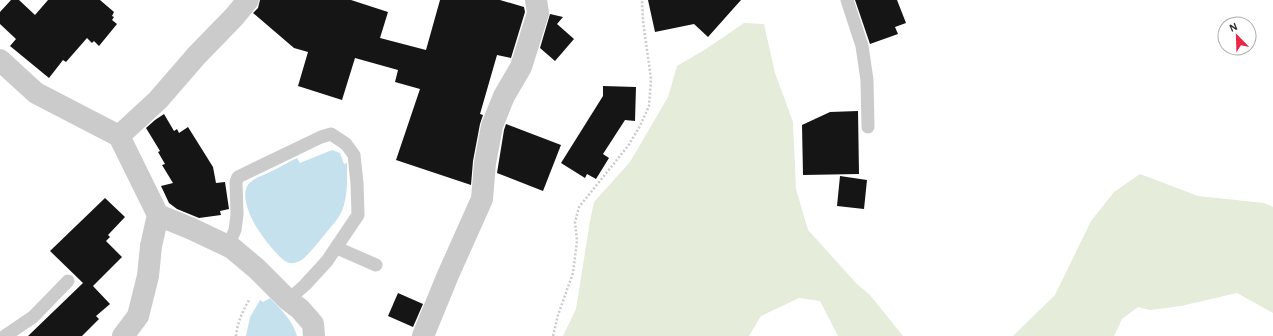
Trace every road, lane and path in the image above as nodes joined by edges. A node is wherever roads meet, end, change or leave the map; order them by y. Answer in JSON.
{"nodes":[{"id":1,"x":248,"y":0,"type":"edge"},
{"id":2,"x":536,"y":0,"type":"edge"},
{"id":3,"x":642,"y":0,"type":"edge"},
{"id":4,"x":847,"y":0,"type":"edge"},
{"id":5,"x":0,"y":60,"type":"edge"},
{"id":6,"x":868,"y":127,"type":"dead end"},
{"id":7,"x":119,"y":136,"type":"junction"},
{"id":8,"x":158,"y":215,"type":"junction"},
{"id":9,"x":228,"y":246,"type":"junction"},
{"id":10,"x":337,"y":248,"type":"junction"},
{"id":11,"x":376,"y":265,"type":"dead end"},
{"id":12,"x":265,"y":277,"type":"junction"},
{"id":13,"x":68,"y":281,"type":"dead end"},
{"id":14,"x":288,"y":300,"type":"junction"},
{"id":15,"x":5,"y":336,"type":"edge"},
{"id":16,"x":123,"y":336,"type":"edge"},
{"id":17,"x":236,"y":336,"type":"edge"},
{"id":18,"x":314,"y":336,"type":"edge"},
{"id":19,"x":423,"y":336,"type":"edge"},
{"id":20,"x":553,"y":336,"type":"edge"}],
"edges":[{"from":1,"to":7,"type":"street"},
{"from":2,"to":19,"type":"street"},
{"from":3,"to":20,"type":"path"},
{"from":4,"to":6,"type":"lane"},
{"from":5,"to":7,"type":"street"},
{"from":7,"to":8,"type":"street"},
{"from":8,"to":9,"type":"street"},
{"from":8,"to":16,"type":"street"},
{"from":9,"to":10,"type":"lane"},
{"from":9,"to":12,"type":"street"},
{"from":10,"to":11,"type":"lane"},
{"from":10,"to":14,"type":"lane"},
{"from":12,"to":14,"type":"street"},
{"from":12,"to":17,"type":"path"},
{"from":13,"to":15,"type":"lane"},
{"from":14,"to":18,"type":"street"}]}
